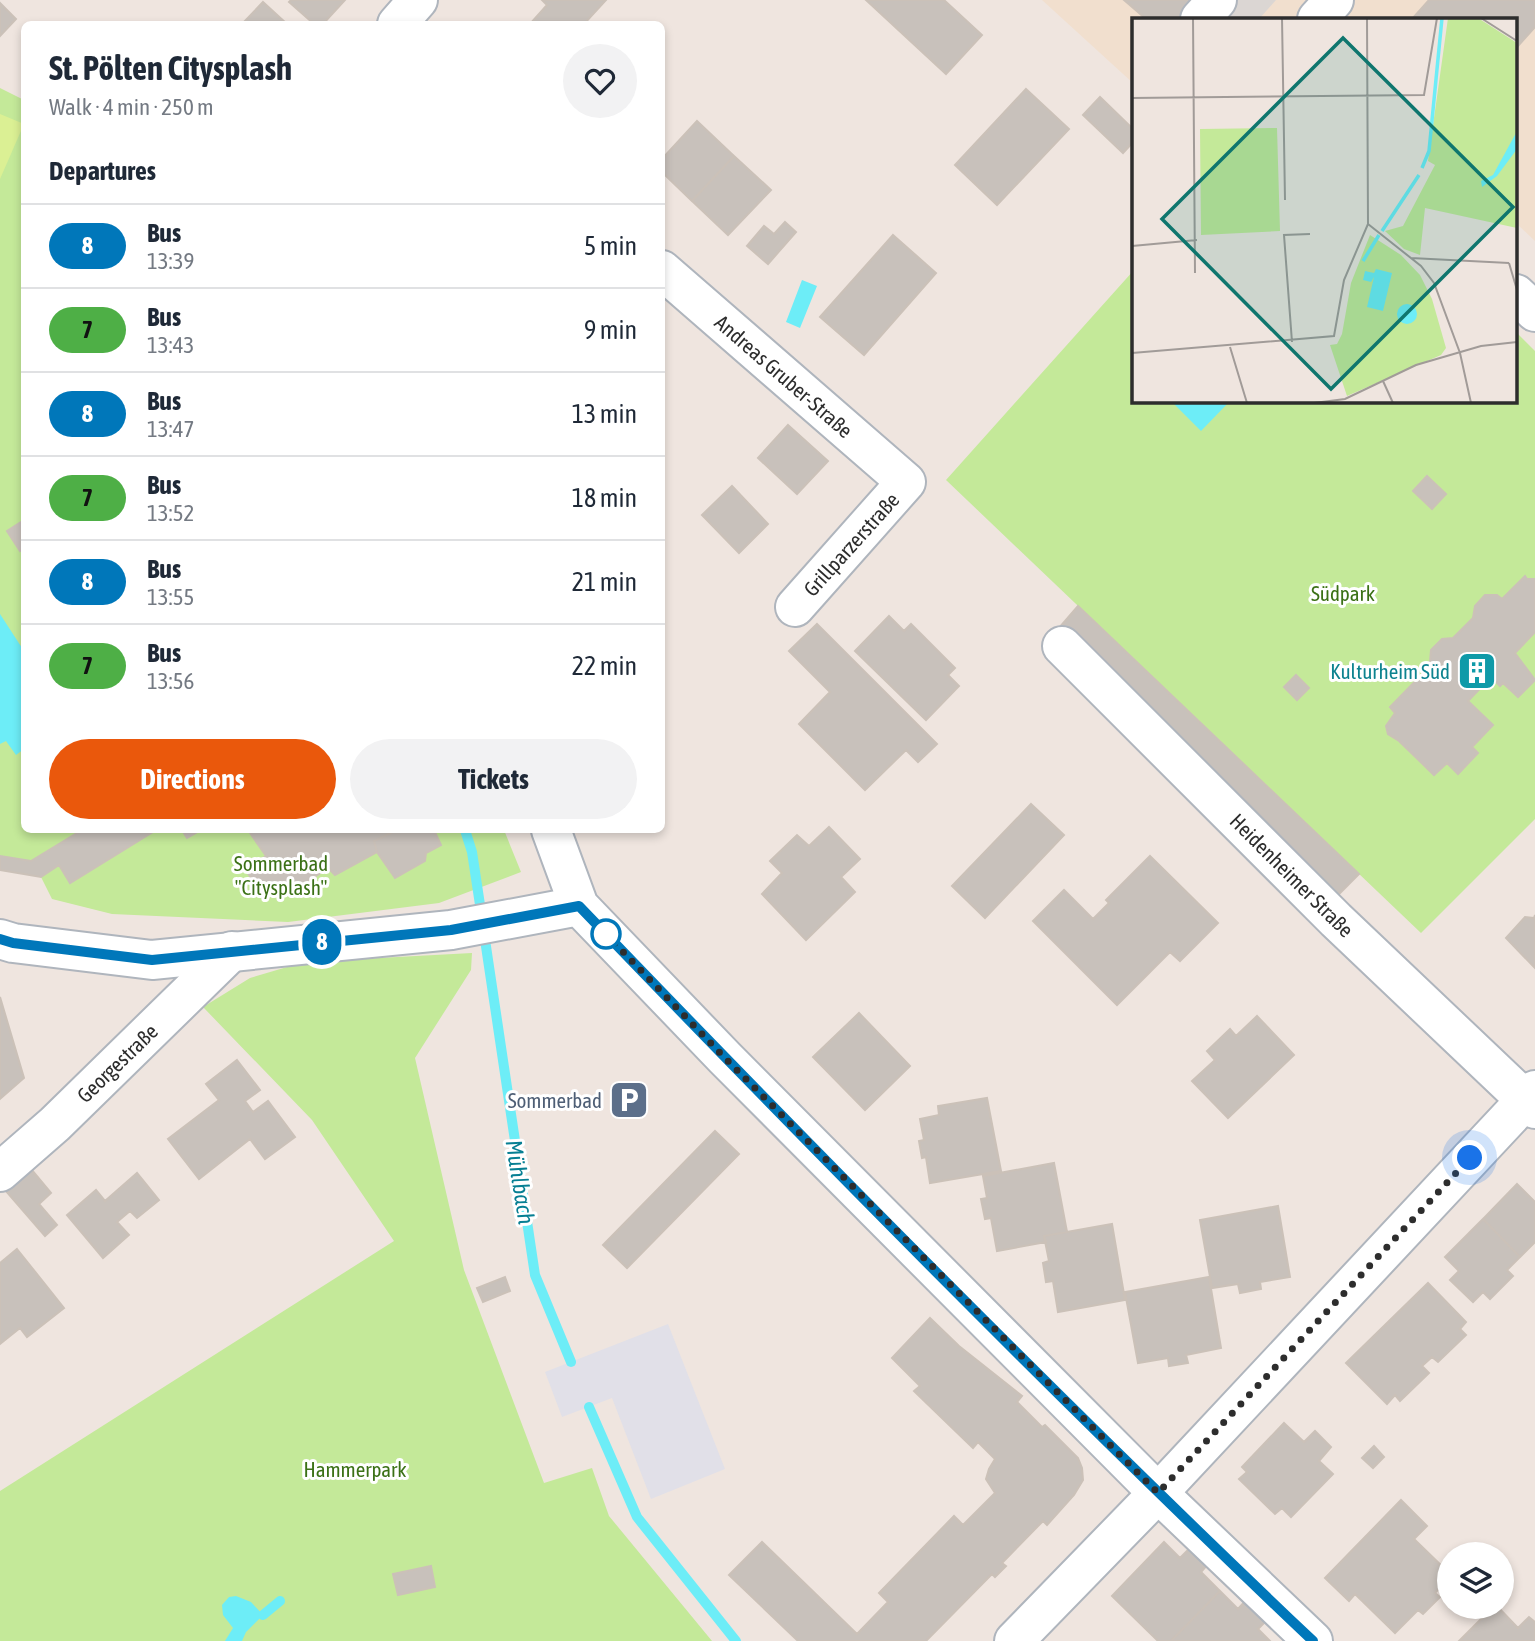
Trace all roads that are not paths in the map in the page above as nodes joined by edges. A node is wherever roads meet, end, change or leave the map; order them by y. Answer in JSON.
{"nodes":[{"id":1,"x":418,"y":0,"type":"edge"},
{"id":2,"x":1220,"y":0,"type":"edge"},
{"id":3,"x":1334,"y":0,"type":"edge"},
{"id":4,"x":1201,"y":18,"type":"edge"},
{"id":5,"x":1237,"y":18,"type":"edge"},
{"id":6,"x":1318,"y":18,"type":"edge"},
{"id":7,"x":400,"y":21,"type":"edge"},
{"id":8,"x":665,"y":273,"type":"edge"},
{"id":9,"x":1518,"y":296,"type":"edge"},
{"id":10,"x":1535,"y":312,"type":"edge"},
{"id":11,"x":906,"y":482,"type":"joint"},
{"id":12,"x":795,"y":607,"type":"dead end"},
{"id":13,"x":1062,"y":646,"type":"dead end"},
{"id":14,"x":552,"y":833,"type":"edge"},
{"id":15,"x":579,"y":906,"type":"junction"},
{"id":16,"x":0,"y":939,"type":"edge"},
{"id":17,"x":232,"y":951,"type":"junction"},
{"id":18,"x":1532,"y":1099,"type":"edge"},
{"id":19,"x":0,"y":1172,"type":"edge"},
{"id":20,"x":1158,"y":1493,"type":"junction"},
{"id":21,"x":1014,"y":1641,"type":"edge"},
{"id":22,"x":1313,"y":1641,"type":"edge"}],
"edges":[{"from":1,"to":7,"type":"street"},
{"from":2,"to":4,"type":"street"},
{"from":2,"to":5,"type":"street"},
{"from":3,"to":6,"type":"street"},
{"from":8,"to":11,"type":"street","name":"Andreas Gruber-Straße"},
{"from":9,"to":10,"type":"street"},
{"from":11,"to":12,"type":"street","name":"Grillparzerstraße"},
{"from":13,"to":18,"type":"street","name":"Heidenheimer Straße"},
{"from":14,"to":15,"type":"street"},
{"from":15,"to":17,"type":"street"},
{"from":15,"to":20,"type":"street"},
{"from":16,"to":17,"type":"street"},
{"from":17,"to":19,"type":"street","name":"Georgestraße"},
{"from":18,"to":20,"type":"street","name":"Heidenheimer Straße"},
{"from":20,"to":21,"type":"street","name":"Heidenheimer Straße"},
{"from":20,"to":22,"type":"street"}]}
